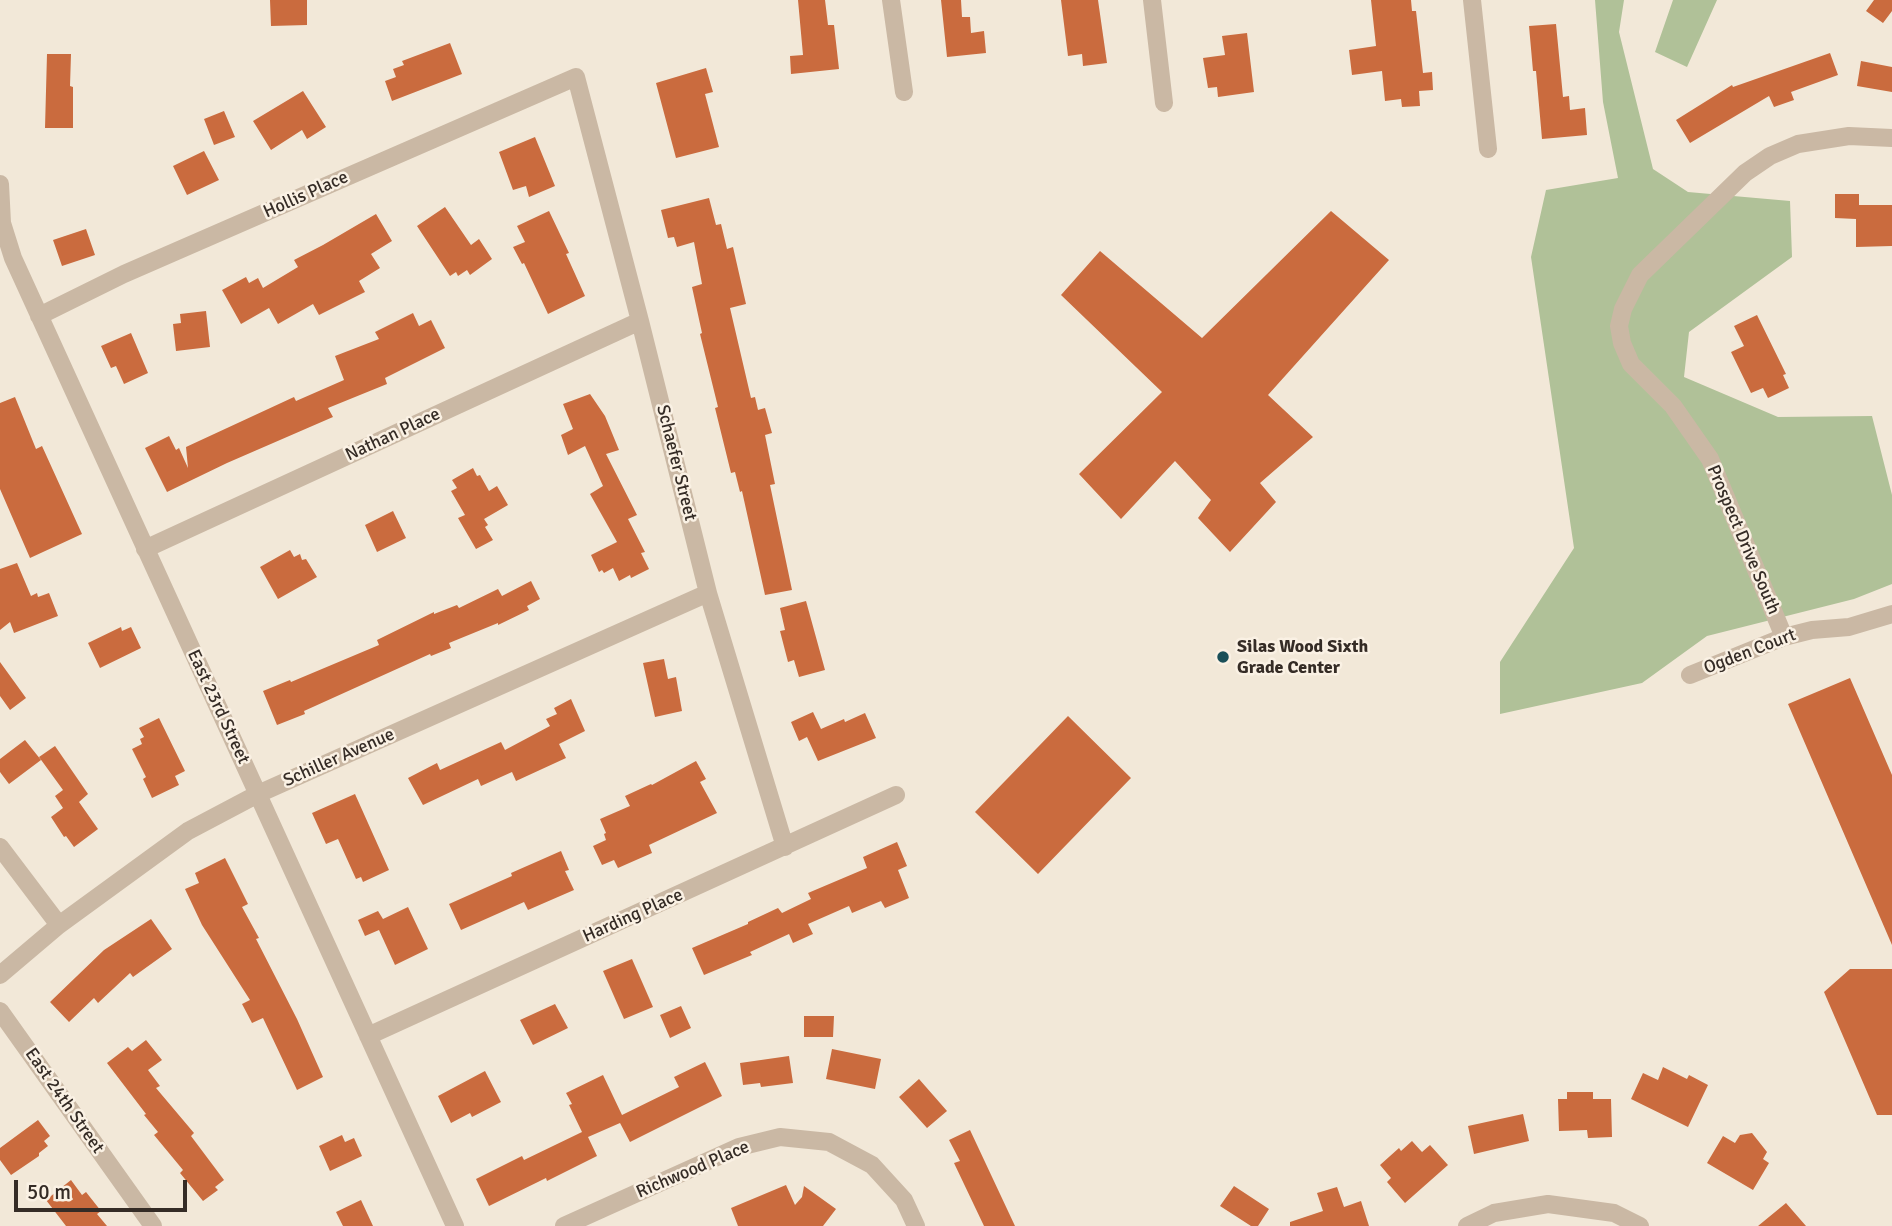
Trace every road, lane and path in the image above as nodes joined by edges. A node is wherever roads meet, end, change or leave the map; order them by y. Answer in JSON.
{"nodes":[{"id":1,"x":891,"y":0,"type":"edge"},
{"id":2,"x":1153,"y":0,"type":"edge"},
{"id":3,"x":1472,"y":0,"type":"edge"},
{"id":4,"x":576,"y":77,"type":"joint"},
{"id":5,"x":904,"y":92,"type":"dead end"},
{"id":6,"x":1164,"y":103,"type":"dead end"},
{"id":7,"x":1892,"y":138,"type":"edge"},
{"id":8,"x":1488,"y":149,"type":"dead end"},
{"id":9,"x":0,"y":184,"type":"edge"},
{"id":10,"x":38,"y":316,"type":"junction"},
{"id":11,"x":640,"y":321,"type":"junction"},
{"id":12,"x":145,"y":550,"type":"junction"},
{"id":13,"x":708,"y":593,"type":"junction"},
{"id":14,"x":1892,"y":615,"type":"edge"},
{"id":15,"x":1784,"y":637,"type":"junction"},
{"id":16,"x":1690,"y":675,"type":"dead end"},
{"id":17,"x":258,"y":794,"type":"junction"},
{"id":18,"x":897,"y":796,"type":"dead end"},
{"id":19,"x":0,"y":847,"type":"edge"},
{"id":20,"x":785,"y":847,"type":"junction"},
{"id":21,"x":59,"y":925,"type":"junction"},
{"id":22,"x":0,"y":975,"type":"edge"},
{"id":23,"x":0,"y":1011,"type":"edge"},
{"id":24,"x":368,"y":1036,"type":"junction"},
{"id":25,"x":153,"y":1226,"type":"edge"},
{"id":26,"x":454,"y":1226,"type":"edge"},
{"id":27,"x":564,"y":1226,"type":"edge"},
{"id":28,"x":916,"y":1226,"type":"edge"},
{"id":29,"x":1467,"y":1226,"type":"edge"},
{"id":30,"x":1640,"y":1226,"type":"edge"}],
"edges":[{"from":1,"to":5,"type":"street"},
{"from":2,"to":6,"type":"street"},
{"from":3,"to":8,"type":"street"},
{"from":4,"to":10,"type":"street","name":"Hollis Place"},
{"from":4,"to":11,"type":"street","name":"Schaefer Street"},
{"from":7,"to":15,"type":"street","name":"Prospect Drive South"},
{"from":9,"to":10,"type":"street","name":"East 23rd Street"},
{"from":10,"to":12,"type":"street","name":"East 23rd Street"},
{"from":11,"to":12,"type":"street","name":"Nathan Place"},
{"from":11,"to":13,"type":"street","name":"Schaefer Street"},
{"from":12,"to":17,"type":"street","name":"East 23rd Street"},
{"from":13,"to":17,"type":"street","name":"Schiller Avenue"},
{"from":13,"to":20,"type":"street","name":"Schaefer Street"},
{"from":14,"to":15,"type":"street","name":"Ogden Court"},
{"from":15,"to":16,"type":"street","name":"Ogden Court"},
{"from":17,"to":21,"type":"street","name":"Schiller Avenue"},
{"from":17,"to":24,"type":"street","name":"East 23rd Street"},
{"from":18,"to":20,"type":"street","name":"Harding Place"},
{"from":19,"to":21,"type":"street"},
{"from":20,"to":24,"type":"street","name":"Harding Place"},
{"from":21,"to":22,"type":"street","name":"Schiller Avenue"},
{"from":23,"to":25,"type":"street","name":"East 24th Street"},
{"from":24,"to":26,"type":"street","name":"East 23rd Street"},
{"from":27,"to":28,"type":"street","name":"Richwood Place"},
{"from":29,"to":30,"type":"street"}]}
